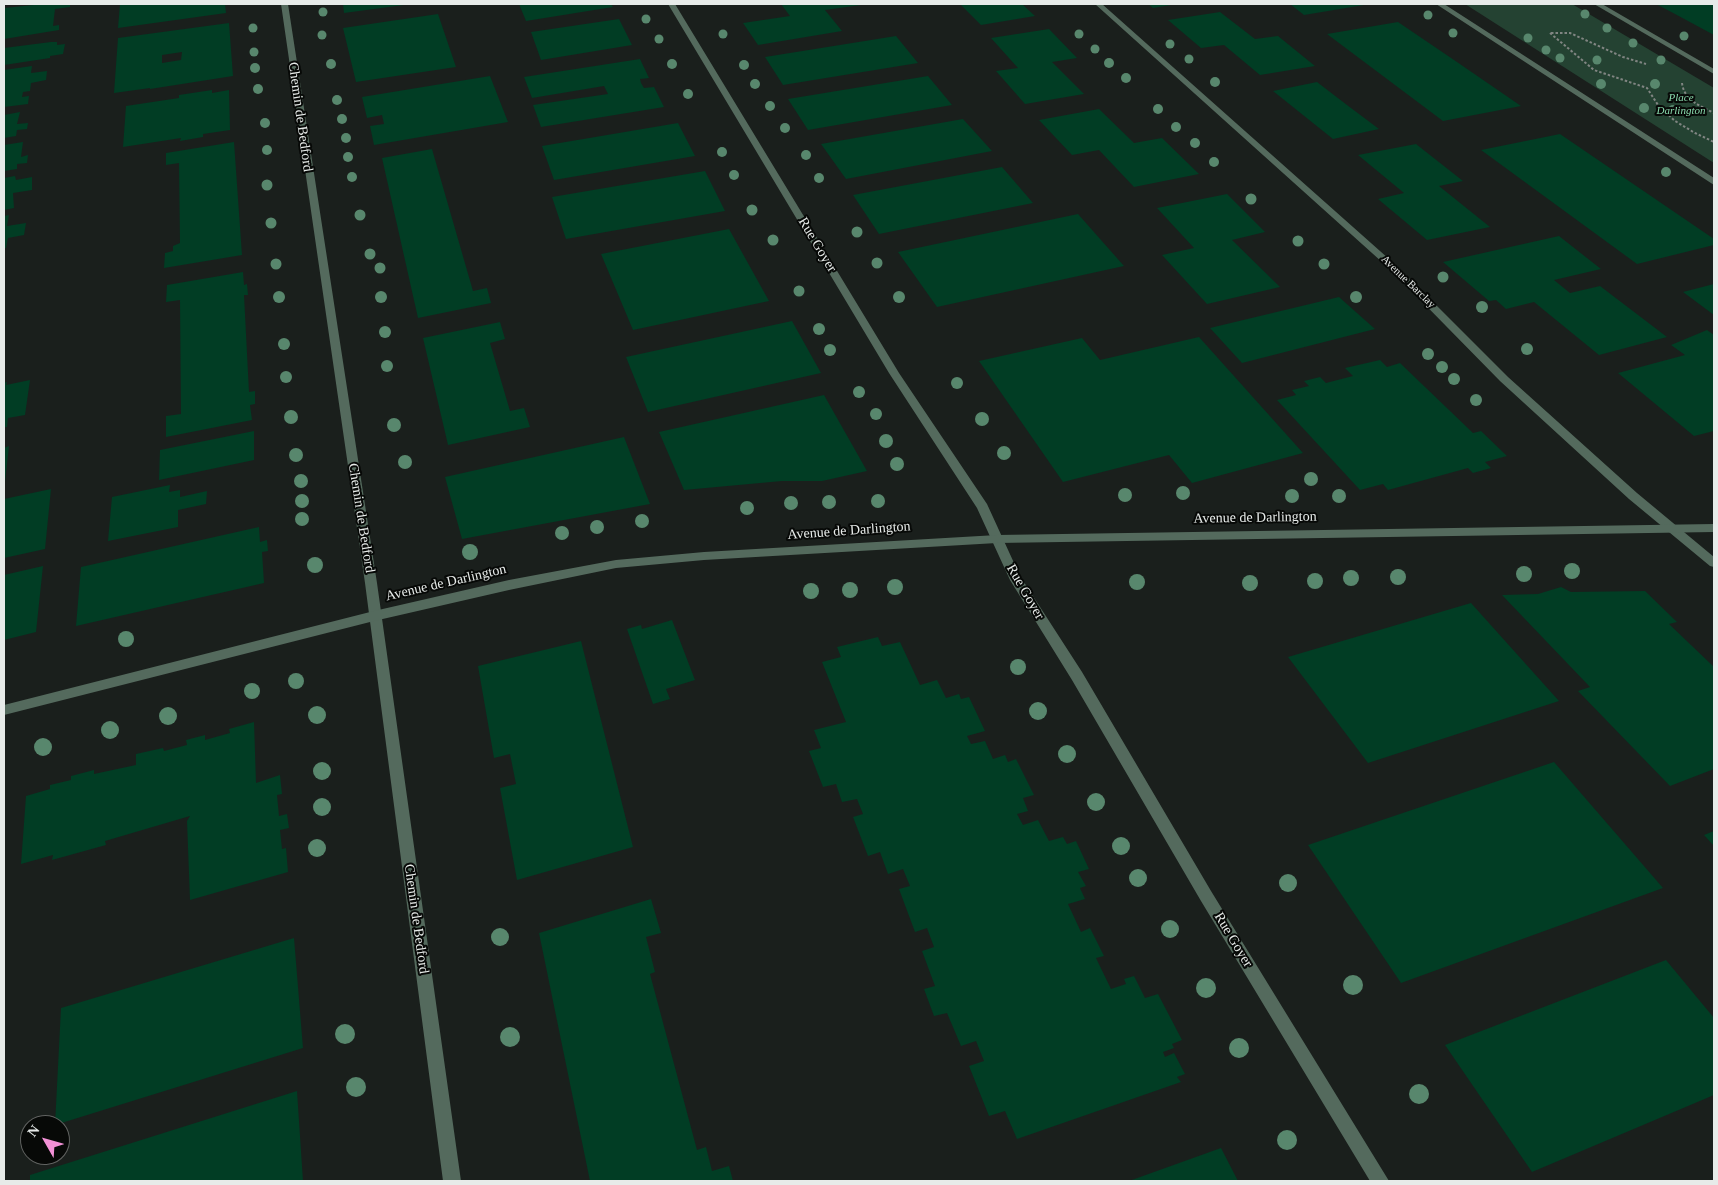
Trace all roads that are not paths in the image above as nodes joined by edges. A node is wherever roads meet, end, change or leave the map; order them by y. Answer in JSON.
{"nodes":[{"id":1,"x":284,"y":4,"type":"edge"},
{"id":2,"x":671,"y":4,"type":"edge"},
{"id":3,"x":1098,"y":4,"type":"edge"},
{"id":4,"x":1439,"y":4,"type":"edge"},
{"id":5,"x":1597,"y":4,"type":"edge"},
{"id":6,"x":1714,"y":72,"type":"edge"},
{"id":7,"x":1714,"y":182,"type":"edge"},
{"id":8,"x":1714,"y":528,"type":"edge"},
{"id":9,"x":1673,"y":529,"type":"junction"},
{"id":10,"x":997,"y":539,"type":"junction"},
{"id":11,"x":1714,"y":563,"type":"edge"},
{"id":12,"x":374,"y":616,"type":"junction"},
{"id":13,"x":4,"y":710,"type":"edge"},
{"id":14,"x":452,"y":1181,"type":"edge"},
{"id":15,"x":1380,"y":1181,"type":"edge"}],
"edges":[{"from":1,"to":12,"type":"street","name":"Chemin de Bedford"},
{"from":2,"to":10,"type":"street","name":"Rue Goyer"},
{"from":3,"to":9,"type":"street","name":"Avenue Barclay"},
{"from":4,"to":7,"type":"street"},
{"from":5,"to":6,"type":"street"},
{"from":8,"to":9,"type":"street","name":"Avenue de Darlington"},
{"from":9,"to":10,"type":"street","name":"Avenue de Darlington"},
{"from":9,"to":11,"type":"street","name":"Avenue Barclay"},
{"from":10,"to":12,"type":"street","name":"Avenue de Darlington"},
{"from":10,"to":15,"type":"street","name":"Rue Goyer"},
{"from":12,"to":13,"type":"street","name":"Avenue de Darlington"},
{"from":12,"to":14,"type":"street","name":"Chemin de Bedford"}]}
